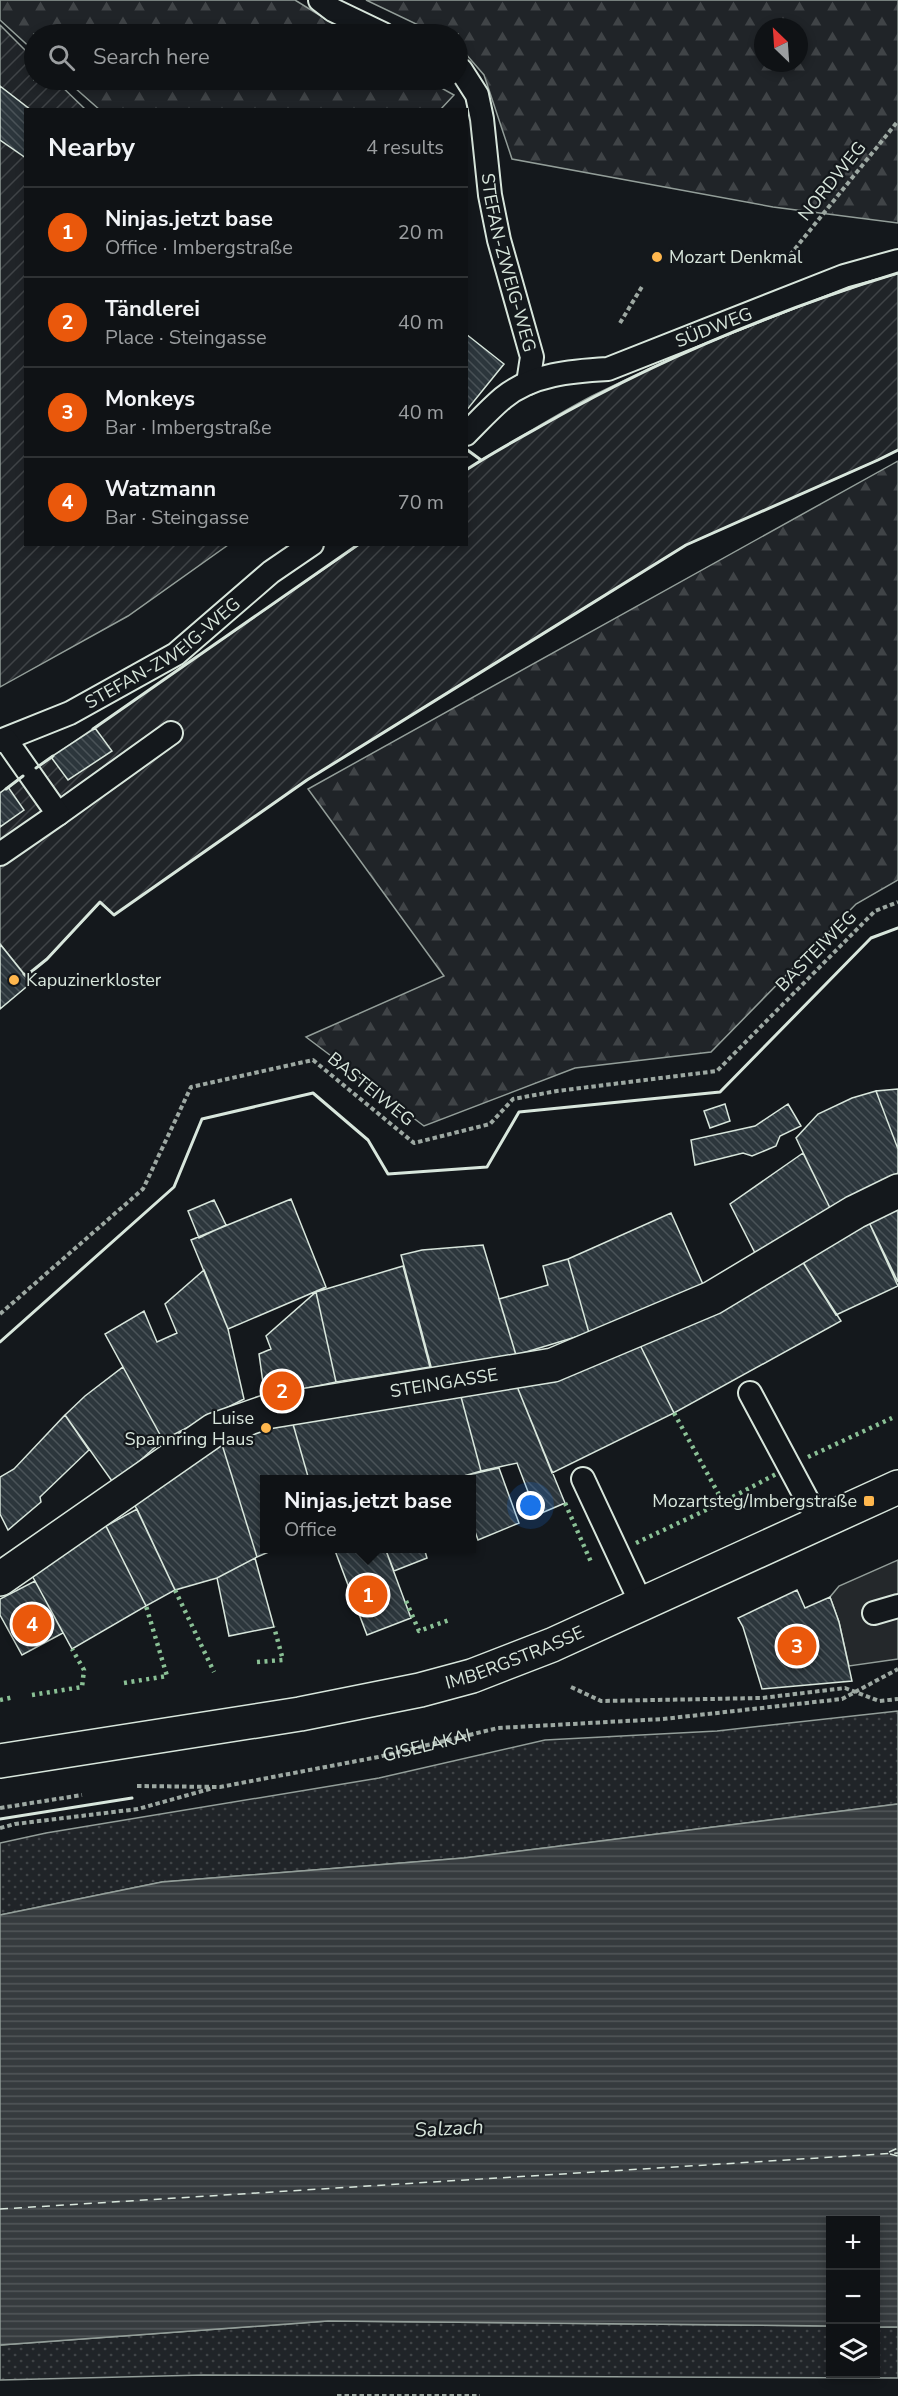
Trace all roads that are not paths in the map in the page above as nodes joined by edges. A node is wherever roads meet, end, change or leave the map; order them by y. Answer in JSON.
{"nodes":[{"id":1,"x":320,"y":0,"type":"edge"},
{"id":2,"x":362,"y":24,"type":"edge"},
{"id":3,"x":468,"y":81,"type":"edge"},
{"id":4,"x":898,"y":261,"type":"edge"},
{"id":5,"x":528,"y":383,"type":"junction"},
{"id":6,"x":468,"y":432,"type":"edge"},
{"id":7,"x":309,"y":546,"type":"edge"},
{"id":8,"x":171,"y":733,"type":"dead end"},
{"id":9,"x":3,"y":740,"type":"edge"},
{"id":10,"x":58,"y":814,"type":"junction"},
{"id":11,"x":0,"y":854,"type":"edge"},
{"id":12,"x":898,"y":1191,"type":"edge"},
{"id":13,"x":750,"y":1393,"type":"dead end"},
{"id":14,"x":583,"y":1479,"type":"dead end"},
{"id":15,"x":898,"y":1487,"type":"edge"},
{"id":16,"x":819,"y":1522,"type":"junction"},
{"id":17,"x":0,"y":1579,"type":"edge"},
{"id":18,"x":642,"y":1605,"type":"junction"},
{"id":19,"x":898,"y":1606,"type":"edge"},
{"id":20,"x":874,"y":1613,"type":"dead end"},
{"id":21,"x":0,"y":1761,"type":"edge"}],
"edges":[{"from":1,"to":2,"type":"lane"},
{"from":3,"to":5,"type":"lane","name":"STEFAN-ZWEIG-WEG"},
{"from":4,"to":5,"type":"lane","name":"SÜDWEG"},
{"from":5,"to":6,"type":"lane"},
{"from":7,"to":9,"type":"lane","name":"STEFAN-ZWEIG-WEG"},
{"from":8,"to":10,"type":"lane"},
{"from":9,"to":10,"type":"lane"},
{"from":10,"to":11,"type":"lane"},
{"from":12,"to":17,"type":"street","name":"STEINGASSE"},
{"from":13,"to":16,"type":"lane"},
{"from":14,"to":18,"type":"lane"},
{"from":15,"to":16,"type":"street","name":"IMBERGSTRASSE"},
{"from":16,"to":18,"type":"street","name":"IMBERGSTRASSE"},
{"from":18,"to":21,"type":"street","name":"IMBERGSTRASSE"},
{"from":19,"to":20,"type":"lane"}]}
